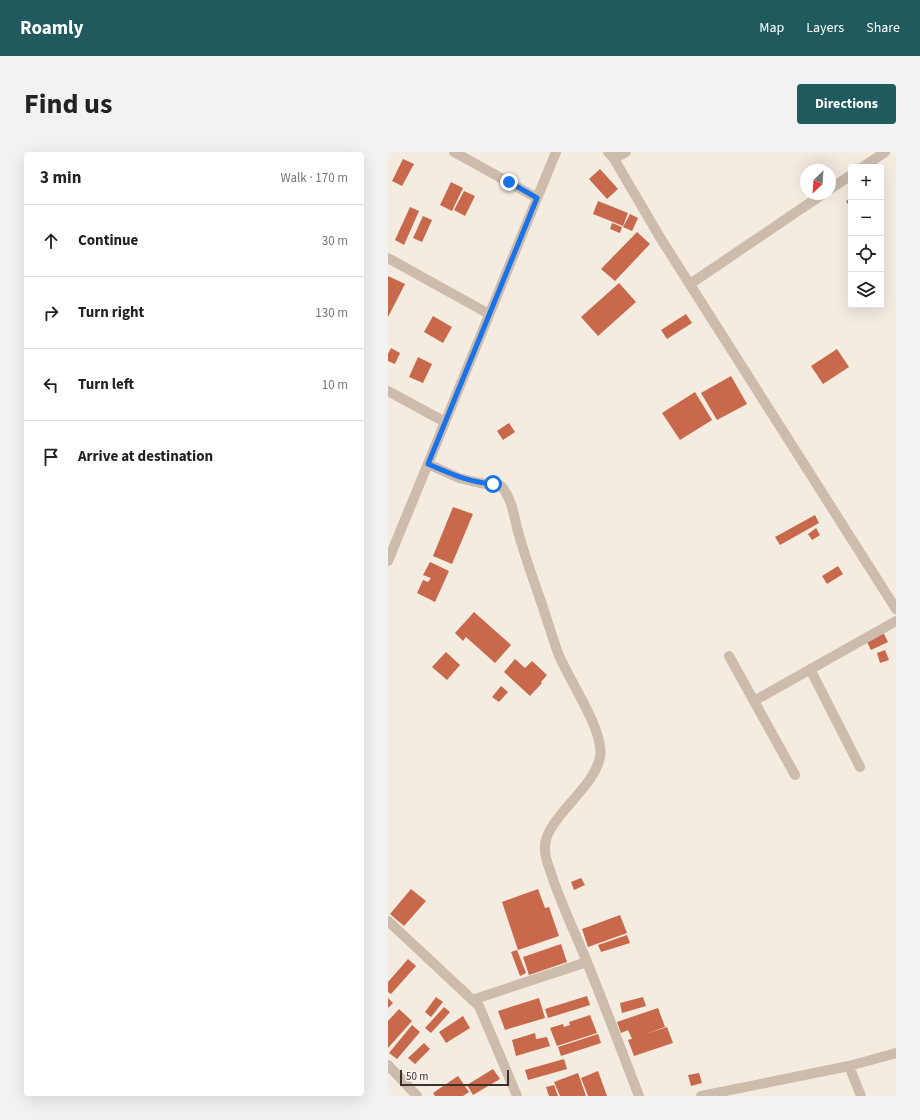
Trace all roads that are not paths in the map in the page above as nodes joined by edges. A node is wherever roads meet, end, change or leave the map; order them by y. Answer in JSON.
{"nodes":[{"id":1,"x":454,"y":152,"type":"edge"},
{"id":2,"x":556,"y":152,"type":"edge"},
{"id":3,"x":626,"y":152,"type":"edge"},
{"id":4,"x":885,"y":152,"type":"edge"},
{"id":5,"x":611,"y":155,"type":"edge"},
{"id":6,"x":867,"y":164,"type":"edge"},
{"id":7,"x":848,"y":177,"type":"edge"},
{"id":8,"x":836,"y":185,"type":"edge"},
{"id":9,"x":537,"y":198,"type":"junction"},
{"id":10,"x":814,"y":200,"type":"edge"},
{"id":11,"x":388,"y":258,"type":"edge"},
{"id":12,"x":690,"y":284,"type":"junction"},
{"id":13,"x":489,"y":314,"type":"junction"},
{"id":14,"x":388,"y":391,"type":"edge"},
{"id":15,"x":445,"y":422,"type":"junction"},
{"id":16,"x":428,"y":464,"type":"junction"},
{"id":17,"x":392,"y":538,"type":"edge"},
{"id":18,"x":388,"y":561,"type":"edge"},
{"id":19,"x":896,"y":609,"type":"edge"},
{"id":20,"x":896,"y":621,"type":"edge"},
{"id":21,"x":730,"y":656,"type":"dead end"},
{"id":22,"x":810,"y":669,"type":"junction"},
{"id":23,"x":754,"y":701,"type":"junction"},
{"id":24,"x":860,"y":767,"type":"dead end"},
{"id":25,"x":794,"y":775,"type":"dead end"},
{"id":26,"x":388,"y":921,"type":"edge"},
{"id":27,"x":587,"y":962,"type":"junction"},
{"id":28,"x":472,"y":1000,"type":"junction"},
{"id":29,"x":896,"y":1053,"type":"edge"},
{"id":30,"x":388,"y":1065,"type":"edge"},
{"id":31,"x":849,"y":1066,"type":"junction"},
{"id":32,"x":745,"y":1092,"type":"edge"},
{"id":33,"x":417,"y":1096,"type":"edge"},
{"id":34,"x":517,"y":1096,"type":"edge"},
{"id":35,"x":639,"y":1096,"type":"edge"},
{"id":36,"x":701,"y":1096,"type":"edge"},
{"id":37,"x":861,"y":1096,"type":"edge"}],
"edges":[{"from":1,"to":9,"type":"street"},
{"from":2,"to":9,"type":"street"},
{"from":3,"to":5,"type":"street"},
{"from":4,"to":6,"type":"street"},
{"from":5,"to":12,"type":"street"},
{"from":7,"to":8,"type":"street"},
{"from":9,"to":13,"type":"street"},
{"from":10,"to":12,"type":"street"},
{"from":11,"to":13,"type":"street"},
{"from":12,"to":19,"type":"street"},
{"from":13,"to":15,"type":"street"},
{"from":14,"to":15,"type":"street"},
{"from":15,"to":16,"type":"street"},
{"from":16,"to":17,"type":"street"},
{"from":16,"to":27,"type":"street"},
{"from":17,"to":18,"type":"street"},
{"from":20,"to":22,"type":"street"},
{"from":21,"to":23,"type":"street"},
{"from":22,"to":23,"type":"street"},
{"from":22,"to":24,"type":"street"},
{"from":23,"to":25,"type":"street"},
{"from":26,"to":28,"type":"street"},
{"from":27,"to":28,"type":"street"},
{"from":27,"to":35,"type":"street"},
{"from":28,"to":34,"type":"street"},
{"from":29,"to":31,"type":"street"},
{"from":30,"to":33,"type":"street"},
{"from":31,"to":32,"type":"street"},
{"from":31,"to":37,"type":"street"},
{"from":32,"to":36,"type":"street"}]}
